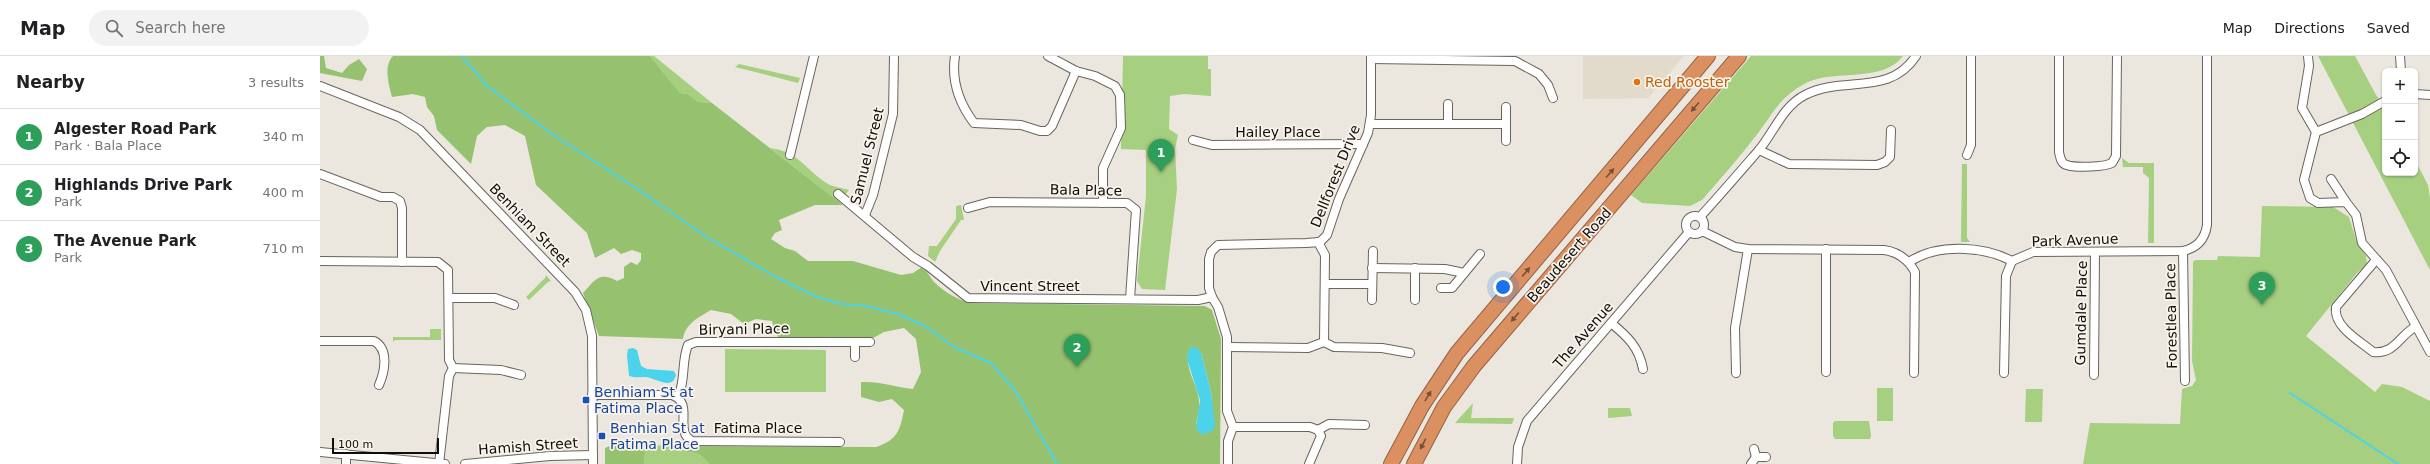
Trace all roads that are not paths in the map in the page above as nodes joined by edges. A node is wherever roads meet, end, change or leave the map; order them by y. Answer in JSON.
{"nodes":[{"id":1,"x":814,"y":56,"type":"edge"},
{"id":2,"x":894,"y":56,"type":"edge"},
{"id":3,"x":955,"y":56,"type":"edge"},
{"id":4,"x":1048,"y":56,"type":"edge"},
{"id":5,"x":1708,"y":56,"type":"edge"},
{"id":6,"x":1739,"y":56,"type":"edge"},
{"id":7,"x":1916,"y":56,"type":"edge"},
{"id":8,"x":1971,"y":56,"type":"edge"},
{"id":9,"x":2059,"y":56,"type":"edge"},
{"id":10,"x":2117,"y":56,"type":"edge"},
{"id":11,"x":2207,"y":56,"type":"edge"},
{"id":12,"x":2308,"y":56,"type":"edge"},
{"id":13,"x":2400,"y":56,"type":"edge"},
{"id":14,"x":1371,"y":58,"type":"edge"},
{"id":15,"x":2400,"y":68,"type":"edge"},
{"id":16,"x":1076,"y":71,"type":"junction"},
{"id":17,"x":320,"y":86,"type":"edge"},
{"id":18,"x":2418,"y":94,"type":"edge"},
{"id":19,"x":2430,"y":95,"type":"edge"},
{"id":20,"x":1553,"y":98,"type":"dead end"},
{"id":21,"x":2382,"y":103,"type":"edge"},
{"id":22,"x":1448,"y":104,"type":"dead end"},
{"id":23,"x":1506,"y":107,"type":"dead end"},
{"id":24,"x":1370,"y":124,"type":"junction"},
{"id":25,"x":1448,"y":124,"type":"junction"},
{"id":26,"x":1506,"y":124,"type":"junction"},
{"id":27,"x":1891,"y":130,"type":"dead end"},
{"id":28,"x":2316,"y":132,"type":"junction"},
{"id":29,"x":1193,"y":140,"type":"dead end"},
{"id":30,"x":1506,"y":140,"type":"dead end"},
{"id":31,"x":1364,"y":144,"type":"junction"},
{"id":32,"x":1759,"y":150,"type":"junction"},
{"id":33,"x":790,"y":155,"type":"dead end"},
{"id":34,"x":1968,"y":155,"type":"dead end"},
{"id":35,"x":320,"y":174,"type":"edge"},
{"id":36,"x":2331,"y":179,"type":"dead end"},
{"id":37,"x":838,"y":194,"type":"dead end"},
{"id":38,"x":2346,"y":202,"type":"junction"},
{"id":39,"x":1103,"y":203,"type":"junction"},
{"id":40,"x":968,"y":208,"type":"dead end"},
{"id":41,"x":865,"y":215,"type":"junction"},
{"id":42,"x":1700,"y":217,"type":"junction"},
{"id":43,"x":1702,"y":231,"type":"junction"},
{"id":44,"x":1689,"y":232,"type":"junction"},
{"id":45,"x":1318,"y":242,"type":"junction"},
{"id":46,"x":1748,"y":249,"type":"junction"},
{"id":47,"x":1826,"y":249,"type":"junction"},
{"id":48,"x":1372,"y":251,"type":"dead end"},
{"id":49,"x":2183,"y":251,"type":"junction"},
{"id":50,"x":2095,"y":252,"type":"junction"},
{"id":51,"x":1480,"y":254,"type":"dead end"},
{"id":52,"x":2376,"y":260,"type":"junction"},
{"id":53,"x":320,"y":261,"type":"edge"},
{"id":54,"x":2012,"y":261,"type":"junction"},
{"id":55,"x":402,"y":262,"type":"junction"},
{"id":56,"x":1910,"y":262,"type":"junction"},
{"id":57,"x":1372,"y":268,"type":"junction"},
{"id":58,"x":1415,"y":268,"type":"junction"},
{"id":59,"x":1464,"y":273,"type":"junction"},
{"id":60,"x":1325,"y":284,"type":"junction"},
{"id":61,"x":1372,"y":284,"type":"junction"},
{"id":62,"x":1441,"y":288,"type":"dead end"},
{"id":63,"x":1212,"y":297,"type":"junction"},
{"id":64,"x":449,"y":298,"type":"junction"},
{"id":65,"x":1130,"y":299,"type":"junction"},
{"id":66,"x":1372,"y":300,"type":"dead end"},
{"id":67,"x":1415,"y":300,"type":"dead end"},
{"id":68,"x":514,"y":305,"type":"dead end"},
{"id":69,"x":1611,"y":323,"type":"junction"},
{"id":70,"x":2415,"y":327,"type":"junction"},
{"id":71,"x":320,"y":341,"type":"edge"},
{"id":72,"x":856,"y":342,"type":"junction"},
{"id":73,"x":870,"y":342,"type":"dead end"},
{"id":74,"x":1324,"y":342,"type":"junction"},
{"id":75,"x":1228,"y":347,"type":"junction"},
{"id":76,"x":2430,"y":352,"type":"edge"},
{"id":77,"x":1410,"y":354,"type":"dead end"},
{"id":78,"x":855,"y":357,"type":"dead end"},
{"id":79,"x":453,"y":368,"type":"junction"},
{"id":80,"x":1643,"y":368,"type":"dead end"},
{"id":81,"x":1826,"y":372,"type":"dead end"},
{"id":82,"x":1736,"y":373,"type":"dead end"},
{"id":83,"x":1914,"y":373,"type":"dead end"},
{"id":84,"x":2004,"y":373,"type":"dead end"},
{"id":85,"x":521,"y":375,"type":"dead end"},
{"id":86,"x":2094,"y":375,"type":"dead end"},
{"id":87,"x":2185,"y":381,"type":"dead end"},
{"id":88,"x":379,"y":385,"type":"dead end"},
{"id":89,"x":592,"y":395,"type":"junction"},
{"id":90,"x":678,"y":397,"type":"junction"},
{"id":91,"x":1365,"y":425,"type":"dead end"},
{"id":92,"x":1233,"y":427,"type":"junction"},
{"id":93,"x":1318,"y":430,"type":"junction"},
{"id":94,"x":840,"y":442,"type":"dead end"},
{"id":95,"x":1754,"y":449,"type":"dead end"},
{"id":96,"x":320,"y":452,"type":"edge"},
{"id":97,"x":346,"y":454,"type":"junction"},
{"id":98,"x":593,"y":455,"type":"junction"},
{"id":99,"x":1766,"y":457,"type":"dead end"},
{"id":100,"x":1754,"y":461,"type":"edge"},
{"id":101,"x":522,"y":462,"type":"edge"},
{"id":102,"x":346,"y":464,"type":"edge"},
{"id":103,"x":439,"y":464,"type":"edge"},
{"id":104,"x":445,"y":464,"type":"edge"},
{"id":105,"x":465,"y":464,"type":"edge"},
{"id":106,"x":593,"y":464,"type":"edge"},
{"id":107,"x":1228,"y":464,"type":"edge"},
{"id":108,"x":1309,"y":464,"type":"edge"},
{"id":109,"x":1391,"y":464,"type":"edge"},
{"id":110,"x":1414,"y":464,"type":"edge"},
{"id":111,"x":1517,"y":464,"type":"edge"}],
"edges":[{"from":1,"to":33,"type":"street"},
{"from":2,"to":41,"type":"street","name":"Samuel Street"},
{"from":3,"to":16,"type":"street"},
{"from":4,"to":16,"type":"street"},
{"from":109,"to":5,"type":"highway","name":"Beaudesert Road","one_way":true},
{"from":6,"to":110,"type":"highway","name":"Beaudesert Road","one_way":true},
{"from":7,"to":32,"type":"street"},
{"from":8,"to":34,"type":"street"},
{"from":9,"to":10,"type":"street"},
{"from":11,"to":49,"type":"street","name":"Park Avenue"},
{"from":12,"to":28,"type":"street"},
{"from":13,"to":15,"type":"street"},
{"from":14,"to":20,"type":"street"},
{"from":14,"to":24,"type":"street","name":"Dellforest Drive"},
{"from":16,"to":39,"type":"street"},
{"from":17,"to":89,"type":"street","name":"Benhiam Street"},
{"from":18,"to":19,"type":"street"},
{"from":21,"to":28,"type":"street"},
{"from":22,"to":25,"type":"street"},
{"from":23,"to":26,"type":"street"},
{"from":24,"to":25,"type":"street"},
{"from":24,"to":31,"type":"street","name":"Dellforest Drive"},
{"from":25,"to":26,"type":"street"},
{"from":26,"to":30,"type":"street"},
{"from":27,"to":32,"type":"street"},
{"from":28,"to":38,"type":"street"},
{"from":29,"to":31,"type":"street","name":"Hailey Place"},
{"from":31,"to":45,"type":"street","name":"Dellforest Drive"},
{"from":32,"to":42,"type":"street"},
{"from":35,"to":55,"type":"street"},
{"from":36,"to":38,"type":"street"},
{"from":37,"to":41,"type":"street","name":"Vincent Street"},
{"from":38,"to":52,"type":"street"},
{"from":39,"to":40,"type":"street","name":"Bala Place"},
{"from":39,"to":65,"type":"street","name":"Bala Place"},
{"from":41,"to":65,"type":"street","name":"Vincent Street"},
{"from":42,"to":43,"type":"street"},
{"from":42,"to":44,"type":"street"},
{"from":43,"to":44,"type":"street"},
{"from":43,"to":46,"type":"street"},
{"from":44,"to":69,"type":"street","name":"The Avenue"},
{"from":45,"to":60,"type":"street"},
{"from":45,"to":63,"type":"street","name":"Dellforest Drive"},
{"from":46,"to":47,"type":"street"},
{"from":46,"to":82,"type":"street"},
{"from":47,"to":56,"type":"street"},
{"from":47,"to":81,"type":"street"},
{"from":48,"to":57,"type":"street"},
{"from":49,"to":50,"type":"street","name":"Park Avenue"},
{"from":49,"to":87,"type":"street","name":"Forestlea Place"},
{"from":50,"to":54,"type":"street","name":"Park Avenue"},
{"from":50,"to":86,"type":"street","name":"Gumdale Place"},
{"from":51,"to":59,"type":"street"},
{"from":52,"to":70,"type":"street"},
{"from":52,"to":70,"type":"street"},
{"from":53,"to":55,"type":"street"},
{"from":54,"to":56,"type":"street"},
{"from":54,"to":84,"type":"street"},
{"from":55,"to":64,"type":"street"},
{"from":56,"to":83,"type":"street"},
{"from":57,"to":58,"type":"street"},
{"from":57,"to":61,"type":"street"},
{"from":58,"to":59,"type":"street"},
{"from":58,"to":67,"type":"street"},
{"from":59,"to":62,"type":"street"},
{"from":60,"to":61,"type":"street"},
{"from":60,"to":74,"type":"street"},
{"from":61,"to":66,"type":"street"},
{"from":63,"to":65,"type":"street","name":"Vincent Street"},
{"from":63,"to":75,"type":"street"},
{"from":64,"to":68,"type":"street"},
{"from":64,"to":79,"type":"street"},
{"from":69,"to":80,"type":"street"},
{"from":69,"to":111,"type":"street","name":"The Avenue"},
{"from":70,"to":76,"type":"street"},
{"from":71,"to":88,"type":"street"},
{"from":72,"to":73,"type":"street","name":"Biryani Place"},
{"from":72,"to":78,"type":"street"},
{"from":72,"to":90,"type":"street","name":"Biryani Place"},
{"from":74,"to":75,"type":"street"},
{"from":74,"to":77,"type":"street"},
{"from":75,"to":92,"type":"street"},
{"from":79,"to":85,"type":"street"},
{"from":79,"to":103,"type":"street"},
{"from":89,"to":90,"type":"street"},
{"from":89,"to":98,"type":"street","name":"Benhiam Street"},
{"from":90,"to":94,"type":"street","name":"Fatima Place"},
{"from":91,"to":93,"type":"street"},
{"from":92,"to":93,"type":"street"},
{"from":92,"to":107,"type":"street"},
{"from":93,"to":108,"type":"street"},
{"from":95,"to":100,"type":"street"},
{"from":96,"to":97,"type":"street"},
{"from":97,"to":102,"type":"street"},
{"from":97,"to":103,"type":"street"},
{"from":98,"to":101,"type":"street","name":"Hamish Street"},
{"from":98,"to":106,"type":"street","name":"Benhiam Street"},
{"from":99,"to":100,"type":"street"},
{"from":101,"to":105,"type":"street","name":"Hamish Street"},
{"from":103,"to":104,"type":"street"}]}
